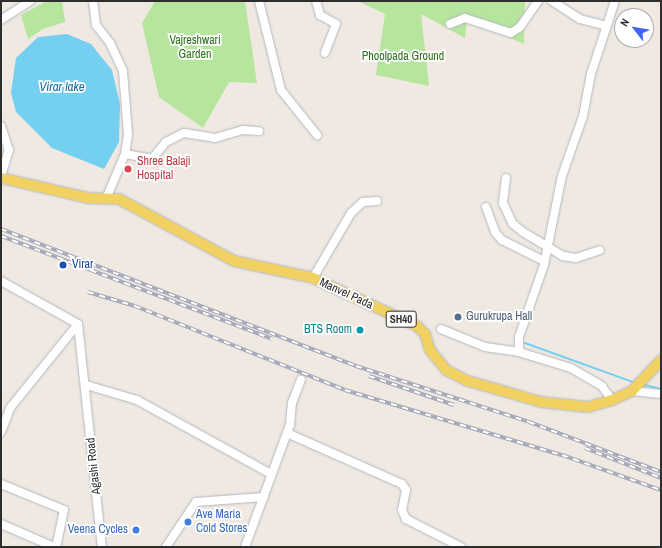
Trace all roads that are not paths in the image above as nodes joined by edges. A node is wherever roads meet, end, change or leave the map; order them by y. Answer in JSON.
{"nodes":[{"id":1,"x":30,"y":1,"type":"edge"},
{"id":2,"x":93,"y":1,"type":"edge"},
{"id":3,"x":259,"y":1,"type":"edge"},
{"id":4,"x":316,"y":1,"type":"edge"},
{"id":5,"x":538,"y":1,"type":"edge"},
{"id":6,"x":552,"y":1,"type":"edge"},
{"id":7,"x":615,"y":1,"type":"edge"},
{"id":8,"x":1,"y":20,"type":"edge"},
{"id":9,"x":450,"y":24,"type":"dead end"},
{"id":10,"x":606,"y":26,"type":"junction"},
{"id":11,"x":325,"y":53,"type":"dead end"},
{"id":12,"x":1,"y":126,"type":"edge"},
{"id":13,"x":259,"y":131,"type":"dead end"},
{"id":14,"x":317,"y":135,"type":"dead end"},
{"id":15,"x":125,"y":154,"type":"junction"},
{"id":16,"x":1,"y":178,"type":"edge"},
{"id":17,"x":506,"y":178,"type":"dead end"},
{"id":18,"x":106,"y":199,"type":"junction"},
{"id":19,"x":377,"y":201,"type":"dead end"},
{"id":20,"x":486,"y":207,"type":"dead end"},
{"id":21,"x":547,"y":246,"type":"junction"},
{"id":22,"x":600,"y":250,"type":"dead end"},
{"id":23,"x":544,"y":261,"type":"junction"},
{"id":24,"x":314,"y":278,"type":"junction"},
{"id":25,"x":1,"y":282,"type":"edge"},
{"id":26,"x":78,"y":324,"type":"junction"},
{"id":27,"x":441,"y":329,"type":"dead end"},
{"id":28,"x":519,"y":352,"type":"junction"},
{"id":29,"x":661,"y":360,"type":"edge"},
{"id":30,"x":301,"y":380,"type":"dead end"},
{"id":31,"x":86,"y":385,"type":"junction"},
{"id":32,"x":632,"y":391,"type":"junction"},
{"id":33,"x":661,"y":394,"type":"edge"},
{"id":34,"x":612,"y":400,"type":"junction"},
{"id":35,"x":1,"y":432,"type":"edge"},
{"id":36,"x":286,"y":433,"type":"junction"},
{"id":37,"x":271,"y":474,"type":"junction"},
{"id":38,"x":1,"y":484,"type":"edge"},
{"id":39,"x":264,"y":497,"type":"junction"},
{"id":40,"x":1,"y":524,"type":"edge"},
{"id":41,"x":55,"y":547,"type":"edge"},
{"id":42,"x":102,"y":547,"type":"edge"},
{"id":43,"x":166,"y":547,"type":"edge"},
{"id":44,"x":245,"y":547,"type":"edge"},
{"id":45,"x":461,"y":547,"type":"edge"}],
"edges":[{"from":1,"to":8,"type":"street"},
{"from":2,"to":15,"type":"street"},
{"from":3,"to":14,"type":"street"},
{"from":4,"to":11,"type":"street"},
{"from":5,"to":9,"type":"street"},
{"from":6,"to":10,"type":"street"},
{"from":7,"to":10,"type":"street"},
{"from":10,"to":21,"type":"street"},
{"from":12,"to":16,"type":"street"},
{"from":13,"to":15,"type":"street"},
{"from":15,"to":18,"type":"street"},
{"from":16,"to":18,"type":"main road"},
{"from":17,"to":21,"type":"street"},
{"from":18,"to":24,"type":"main road","name":"Manvel Pada","number":"SH40"},
{"from":19,"to":24,"type":"street"},
{"from":20,"to":23,"type":"street"},
{"from":21,"to":22,"type":"street"},
{"from":21,"to":23,"type":"street"},
{"from":23,"to":28,"type":"street"},
{"from":24,"to":34,"type":"main road","name":"Manvel Pada","number":"SH40"},
{"from":25,"to":26,"type":"street"},
{"from":26,"to":31,"type":"street","name":"Agashi Road"},
{"from":26,"to":35,"type":"street"},
{"from":27,"to":28,"type":"street"},
{"from":28,"to":34,"type":"street"},
{"from":29,"to":32,"type":"main road","name":"Manvel Pada","number":"SH40"},
{"from":30,"to":36,"type":"street"},
{"from":31,"to":37,"type":"street"},
{"from":31,"to":42,"type":"street","name":"Agashi Road"},
{"from":32,"to":33,"type":"street"},
{"from":32,"to":34,"type":"main road","name":"Manvel Pada","number":"SH40"},
{"from":36,"to":37,"type":"street"},
{"from":36,"to":45,"type":"street"},
{"from":37,"to":39,"type":"street"},
{"from":38,"to":41,"type":"street"},
{"from":39,"to":43,"type":"street"},
{"from":39,"to":44,"type":"street"},
{"from":40,"to":41,"type":"street"}]}
